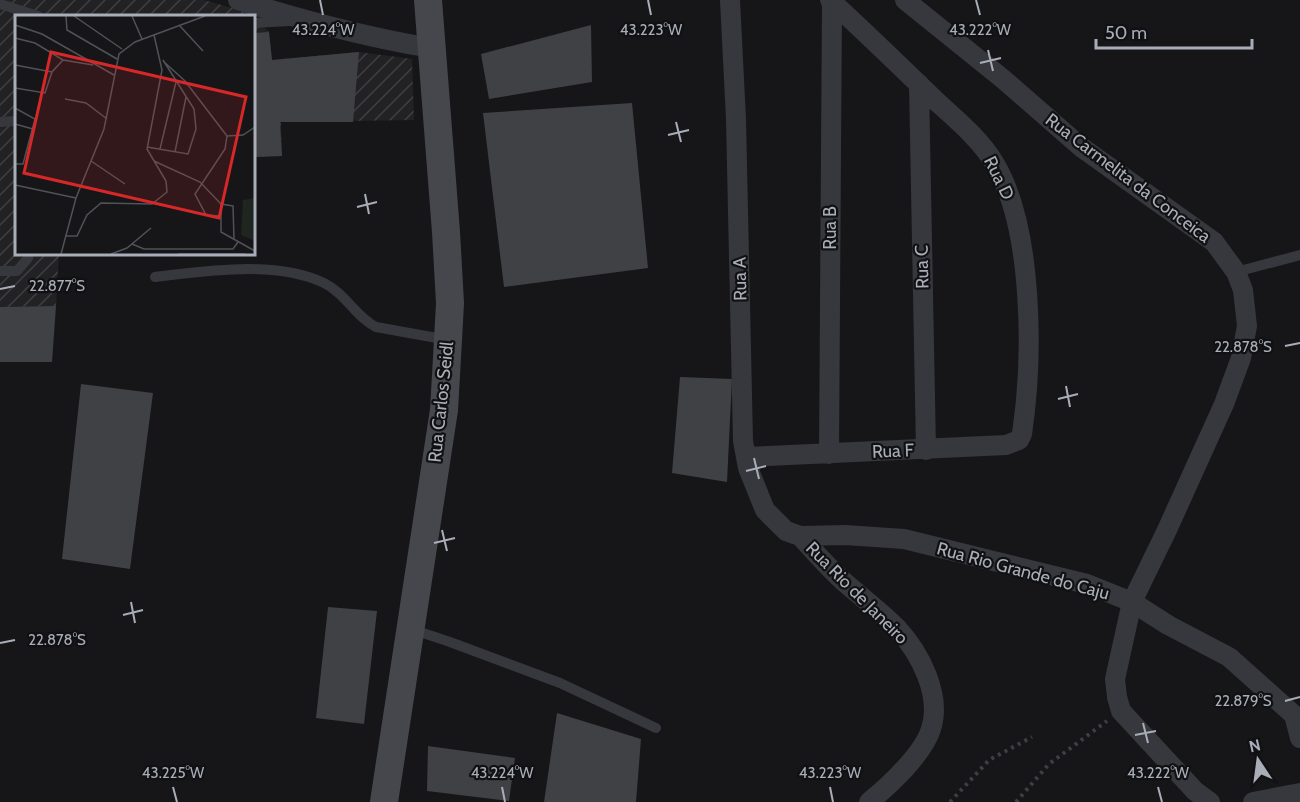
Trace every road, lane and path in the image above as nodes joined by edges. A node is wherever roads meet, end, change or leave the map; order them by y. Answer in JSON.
{"nodes":[{"id":1,"x":238,"y":0,"type":"edge"},
{"id":2,"x":428,"y":0,"type":"edge"},
{"id":3,"x":730,"y":0,"type":"edge"},
{"id":4,"x":905,"y":0,"type":"edge"},
{"id":5,"x":831,"y":1,"type":"edge"},
{"id":6,"x":0,"y":4,"type":"edge"},
{"id":7,"x":35,"y":15,"type":"edge"},
{"id":8,"x":305,"y":20,"type":"junction"},
{"id":9,"x":255,"y":24,"type":"edge"},
{"id":10,"x":431,"y":48,"type":"junction"},
{"id":11,"x":919,"y":84,"type":"junction"},
{"id":12,"x":15,"y":121,"type":"edge"},
{"id":13,"x":0,"y":122,"type":"edge"},
{"id":14,"x":29,"y":255,"type":"edge"},
{"id":15,"x":1300,"y":255,"type":"edge"},
{"id":16,"x":0,"y":272,"type":"edge"},
{"id":17,"x":1236,"y":272,"type":"junction"},
{"id":18,"x":155,"y":277,"type":"dead end"},
{"id":19,"x":448,"y":340,"type":"junction"},
{"id":20,"x":1024,"y":421,"type":"joint"},
{"id":21,"x":926,"y":450,"type":"junction"},
{"id":22,"x":829,"y":454,"type":"junction"},
{"id":23,"x":746,"y":457,"type":"junction"},
{"id":24,"x":800,"y":536,"type":"junction"},
{"id":25,"x":1132,"y":602,"type":"junction"},
{"id":26,"x":411,"y":629,"type":"junction"},
{"id":27,"x":1121,"y":711,"type":"junction"},
{"id":28,"x":1297,"y":714,"type":"edge"},
{"id":29,"x":656,"y":728,"type":"dead end"},
{"id":30,"x":1032,"y":737,"type":"dead end"},
{"id":31,"x":1300,"y":738,"type":"edge"},
{"id":32,"x":1300,"y":793,"type":"edge"},
{"id":33,"x":384,"y":802,"type":"edge"},
{"id":34,"x":869,"y":802,"type":"edge"},
{"id":35,"x":950,"y":802,"type":"edge"},
{"id":36,"x":1016,"y":802,"type":"edge"},
{"id":37,"x":1210,"y":802,"type":"edge"},
{"id":38,"x":1253,"y":802,"type":"edge"}],
"edges":[{"from":1,"to":8,"type":"street"},
{"from":2,"to":10,"type":"street","name":"Rua Carlos Seidl"},
{"from":3,"to":23,"type":"street","name":"Rua A"},
{"from":4,"to":17,"type":"street","name":"Rua Carmelita da Conceica"},
{"from":5,"to":11,"type":"street","name":"Rua D"},
{"from":5,"to":22,"type":"street","name":"Rua B"},
{"from":6,"to":7,"type":"lane"},
{"from":8,"to":9,"type":"lane"},
{"from":8,"to":10,"type":"street"},
{"from":10,"to":19,"type":"street","name":"Rua Carlos Seidl"},
{"from":11,"to":20,"type":"street","name":"Rua D"},
{"from":11,"to":21,"type":"street","name":"Rua C"},
{"from":12,"to":13,"type":"lane"},
{"from":14,"to":16,"type":"lane"},
{"from":15,"to":17,"type":"lane"},
{"from":17,"to":25,"type":"street","name":"Rua Carmelita da Conceica"},
{"from":18,"to":19,"type":"lane"},
{"from":19,"to":26,"type":"street","name":"Rua Carlos Seidl"},
{"from":20,"to":21,"type":"street","name":"Rua F"},
{"from":21,"to":22,"type":"street","name":"Rua F"},
{"from":22,"to":23,"type":"street","name":"Rua F"},
{"from":23,"to":24,"type":"street","name":"Rua A"},
{"from":24,"to":25,"type":"street","name":"Rua Rio Grande do Caju"},
{"from":24,"to":34,"type":"street","name":"Rua Rio de Janeiro"},
{"from":25,"to":27,"type":"street","name":"Rua Carmelita da Conceica"},
{"from":25,"to":28,"type":"street","name":"Rua Rio Grande do Caju"},
{"from":26,"to":29,"type":"lane"},
{"from":26,"to":33,"type":"street","name":"Rua Carlos Seidl"},
{"from":27,"to":36,"type":"path"},
{"from":27,"to":37,"type":"street"},
{"from":28,"to":31,"type":"street","name":"Rua Rio Grande do Caju"},
{"from":30,"to":35,"type":"path"},
{"from":32,"to":38,"type":"street"}]}
